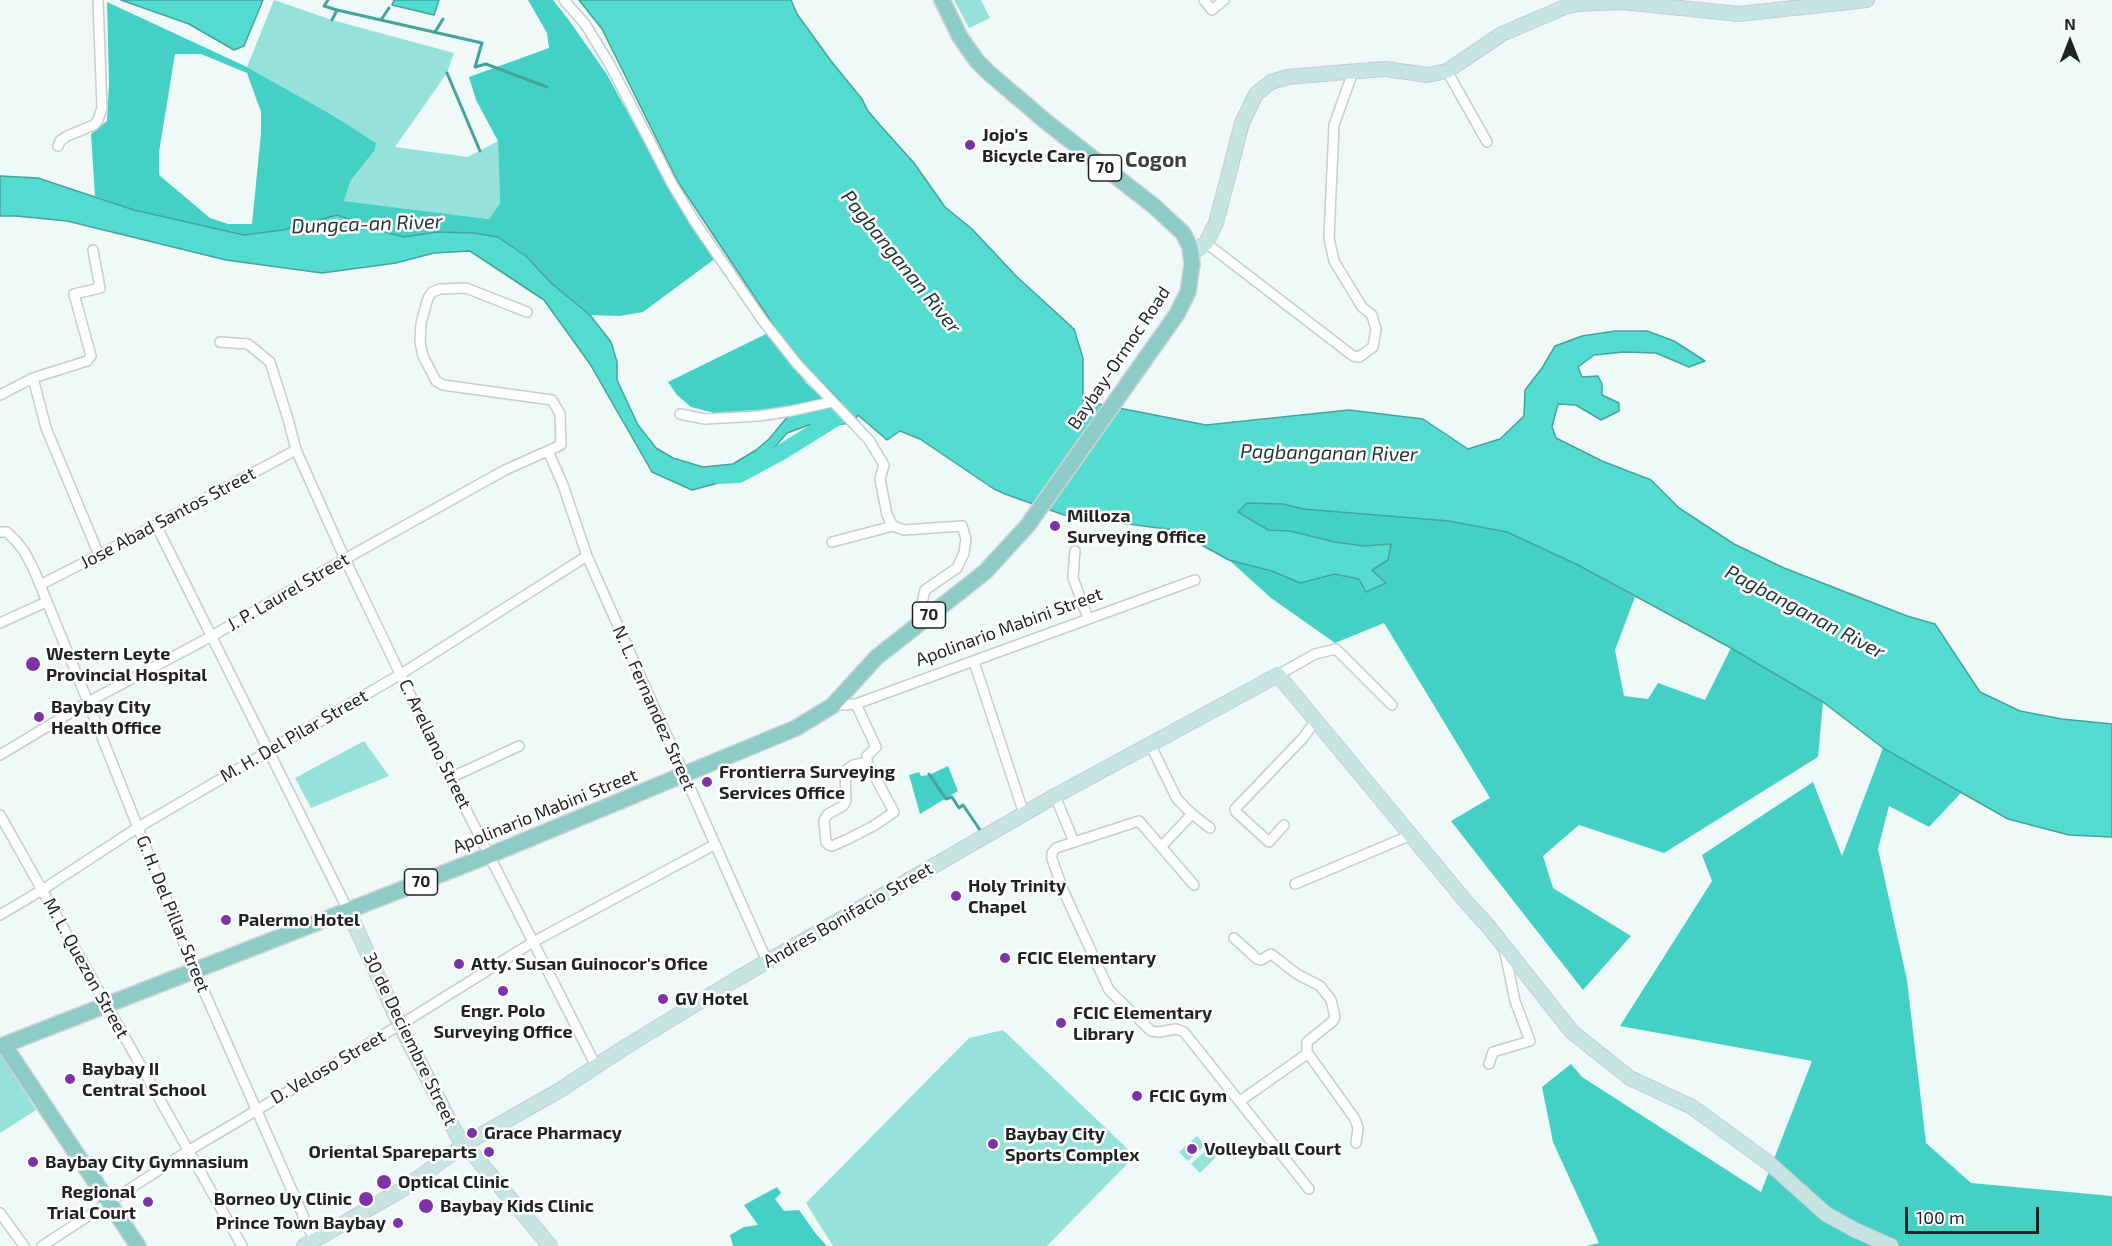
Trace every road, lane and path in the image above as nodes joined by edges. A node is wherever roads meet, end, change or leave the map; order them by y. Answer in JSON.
{"nodes":[{"id":1,"x":98,"y":0,"type":"edge"},
{"id":2,"x":564,"y":0,"type":"edge"},
{"id":3,"x":942,"y":0,"type":"edge"},
{"id":4,"x":1204,"y":0,"type":"edge"},
{"id":5,"x":1224,"y":0,"type":"edge"},
{"id":6,"x":1867,"y":0,"type":"edge"},
{"id":7,"x":1447,"y":71,"type":"junction"},
{"id":8,"x":1353,"y":72,"type":"junction"},
{"id":9,"x":1487,"y":142,"type":"dead end"},
{"id":10,"x":58,"y":146,"type":"dead end"},
{"id":11,"x":1206,"y":243,"type":"junction"},
{"id":12,"x":93,"y":250,"type":"dead end"},
{"id":13,"x":1191,"y":254,"type":"junction"},
{"id":14,"x":527,"y":312,"type":"dead end"},
{"id":15,"x":220,"y":342,"type":"dead end"},
{"id":16,"x":33,"y":378,"type":"junction"},
{"id":17,"x":0,"y":395,"type":"edge"},
{"id":18,"x":834,"y":403,"type":"junction"},
{"id":19,"x":680,"y":414,"type":"dead end"},
{"id":20,"x":296,"y":450,"type":"junction"},
{"id":21,"x":548,"y":451,"type":"junction"},
{"id":22,"x":156,"y":525,"type":"junction"},
{"id":23,"x":893,"y":526,"type":"junction"},
{"id":24,"x":0,"y":532,"type":"edge"},
{"id":25,"x":832,"y":542,"type":"dead end"},
{"id":26,"x":1075,"y":551,"type":"dead end"},
{"id":27,"x":99,"y":555,"type":"junction"},
{"id":28,"x":587,"y":556,"type":"junction"},
{"id":29,"x":345,"y":559,"type":"junction"},
{"id":30,"x":1194,"y":580,"type":"dead end"},
{"id":31,"x":40,"y":585,"type":"junction"},
{"id":32,"x":46,"y":602,"type":"junction"},
{"id":33,"x":1088,"y":618,"type":"junction"},
{"id":34,"x":921,"y":621,"type":"junction"},
{"id":35,"x":0,"y":622,"type":"edge"},
{"id":36,"x":212,"y":636,"type":"junction"},
{"id":37,"x":974,"y":662,"type":"junction"},
{"id":38,"x":400,"y":674,"type":"junction"},
{"id":39,"x":1278,"y":675,"type":"junction"},
{"id":40,"x":88,"y":702,"type":"junction"},
{"id":41,"x":834,"y":704,"type":"junction"},
{"id":42,"x":856,"y":704,"type":"junction"},
{"id":43,"x":1392,"y":705,"type":"dead end"},
{"id":44,"x":1316,"y":720,"type":"junction"},
{"id":45,"x":1150,"y":744,"type":"junction"},
{"id":46,"x":519,"y":746,"type":"dead end"},
{"id":47,"x":268,"y":750,"type":"junction"},
{"id":48,"x":0,"y":755,"type":"edge"},
{"id":49,"x":867,"y":762,"type":"junction"},
{"id":50,"x":683,"y":775,"type":"junction"},
{"id":51,"x":450,"y":778,"type":"junction"},
{"id":52,"x":1055,"y":796,"type":"junction"},
{"id":53,"x":1024,"y":814,"type":"junction"},
{"id":54,"x":1192,"y":814,"type":"junction"},
{"id":55,"x":0,"y":815,"type":"edge"},
{"id":56,"x":1284,"y":825,"type":"dead end"},
{"id":57,"x":137,"y":828,"type":"junction"},
{"id":58,"x":1210,"y":828,"type":"dead end"},
{"id":59,"x":1411,"y":835,"type":"junction"},
{"id":60,"x":1074,"y":842,"type":"junction"},
{"id":61,"x":714,"y":845,"type":"junction"},
{"id":62,"x":1161,"y":847,"type":"junction"},
{"id":63,"x":490,"y":855,"type":"junction"},
{"id":64,"x":1295,"y":884,"type":"dead end"},
{"id":65,"x":1194,"y":885,"type":"dead end"},
{"id":66,"x":42,"y":890,"type":"junction"},
{"id":67,"x":348,"y":910,"type":"junction"},
{"id":68,"x":0,"y":915,"type":"edge"},
{"id":69,"x":1234,"y":938,"type":"dead end"},
{"id":70,"x":533,"y":942,"type":"junction"},
{"id":71,"x":1503,"y":946,"type":"junction"},
{"id":72,"x":767,"y":961,"type":"junction"},
{"id":73,"x":195,"y":971,"type":"junction"},
{"id":74,"x":108,"y":1005,"type":"junction"},
{"id":75,"x":400,"y":1025,"type":"junction"},
{"id":76,"x":1,"y":1043,"type":"edge"},
{"id":77,"x":1307,"y":1052,"type":"junction"},
{"id":78,"x":1488,"y":1064,"type":"dead end"},
{"id":79,"x":596,"y":1066,"type":"junction"},
{"id":80,"x":1240,"y":1101,"type":"junction"},
{"id":81,"x":255,"y":1110,"type":"junction"},
{"id":82,"x":1356,"y":1143,"type":"dead end"},
{"id":83,"x":465,"y":1144,"type":"junction"},
{"id":84,"x":188,"y":1151,"type":"junction"},
{"id":85,"x":1309,"y":1189,"type":"dead end"},
{"id":86,"x":110,"y":1203,"type":"junction"},
{"id":87,"x":0,"y":1213,"type":"edge"},
{"id":88,"x":309,"y":1243,"type":"edge"},
{"id":89,"x":24,"y":1246,"type":"edge"},
{"id":90,"x":42,"y":1246,"type":"edge"},
{"id":91,"x":138,"y":1246,"type":"edge"},
{"id":92,"x":242,"y":1246,"type":"edge"},
{"id":93,"x":550,"y":1246,"type":"edge"},
{"id":94,"x":1891,"y":1246,"type":"edge"}],
"edges":[{"from":1,"to":10,"type":"street"},
{"from":2,"to":18,"type":"street"},
{"from":3,"to":13,"type":"main road","number":"70"},
{"from":4,"to":5,"type":"street"},
{"from":6,"to":7,"type":"street"},
{"from":7,"to":8,"type":"street"},
{"from":7,"to":9,"type":"street"},
{"from":8,"to":11,"type":"street"},
{"from":8,"to":11,"type":"street"},
{"from":11,"to":13,"type":"street"},
{"from":12,"to":16,"type":"street"},
{"from":13,"to":34,"type":"main road","name":"Baybay-Ormoc Road","number":"70"},
{"from":14,"to":21,"type":"street"},
{"from":15,"to":20,"type":"street","name":"C. Arellano Street"},
{"from":16,"to":17,"type":"street"},
{"from":16,"to":27,"type":"street"},
{"from":18,"to":19,"type":"street"},
{"from":18,"to":23,"type":"street"},
{"from":20,"to":22,"type":"street","name":"Jose Abad Santos Street"},
{"from":20,"to":29,"type":"street","name":"C. Arellano Street"},
{"from":21,"to":28,"type":"street","name":"N. L. Fernandez Street"},
{"from":21,"to":29,"type":"street","name":"J. P. Laurel Street"},
{"from":22,"to":27,"type":"street","name":"Jose Abad Santos Street"},
{"from":22,"to":36,"type":"street"},
{"from":23,"to":25,"type":"street"},
{"from":23,"to":34,"type":"street"},
{"from":24,"to":31,"type":"street","name":"G. H. Del Pillar Street"},
{"from":26,"to":33,"type":"street"},
{"from":27,"to":31,"type":"street","name":"Jose Abad Santos Street"},
{"from":28,"to":38,"type":"street","name":"M. H. Del Pilar Street"},
{"from":28,"to":50,"type":"street","name":"N. L. Fernandez Street"},
{"from":29,"to":36,"type":"street","name":"J. P. Laurel Street"},
{"from":29,"to":38,"type":"street","name":"C. Arellano Street"},
{"from":30,"to":33,"type":"street","name":"Apolinario Mabini Street"},
{"from":31,"to":32,"type":"street","name":"G. H. Del Pillar Street"},
{"from":32,"to":35,"type":"street"},
{"from":32,"to":40,"type":"street","name":"G. H. Del Pillar Street"},
{"from":33,"to":37,"type":"street","name":"Apolinario Mabini Street"},
{"from":34,"to":41,"type":"main road","name":"Baybay-Ormoc Road","number":"70"},
{"from":36,"to":40,"type":"street","name":"J. P. Laurel Street"},
{"from":36,"to":47,"type":"street"},
{"from":37,"to":42,"type":"street","name":"Apolinario Mabini Street"},
{"from":37,"to":53,"type":"street"},
{"from":38,"to":47,"type":"street","name":"M. H. Del Pilar Street"},
{"from":38,"to":51,"type":"street","name":"C. Arellano Street"},
{"from":39,"to":43,"type":"street","name":"Andres Bonifacio Street"},
{"from":39,"to":44,"type":"street"},
{"from":39,"to":45,"type":"street","name":"Andres Bonifacio Street"},
{"from":40,"to":48,"type":"street","name":"J. P. Laurel Street"},
{"from":40,"to":57,"type":"street","name":"G. H. Del Pillar Street"},
{"from":41,"to":42,"type":"street","name":"Apolinario Mabini Street"},
{"from":41,"to":50,"type":"main road","name":"Apolinario Mabini Street","number":"70"},
{"from":42,"to":49,"type":"street"},
{"from":44,"to":56,"type":"street"},
{"from":44,"to":59,"type":"street"},
{"from":45,"to":52,"type":"street","name":"Andres Bonifacio Street"},
{"from":45,"to":54,"type":"street"},
{"from":46,"to":51,"type":"street"},
{"from":47,"to":57,"type":"street","name":"M. H. Del Pilar Street"},
{"from":47,"to":67,"type":"street"},
{"from":49,"to":49,"type":"street"},
{"from":50,"to":61,"type":"street","name":"N. L. Fernandez Street"},
{"from":50,"to":63,"type":"main road","name":"Apolinario Mabini Street","number":"70"},
{"from":51,"to":63,"type":"street","name":"C. Arellano Street"},
{"from":52,"to":53,"type":"street","name":"Andres Bonifacio Street"},
{"from":52,"to":60,"type":"street"},
{"from":53,"to":72,"type":"street","name":"Andres Bonifacio Street"},
{"from":54,"to":58,"type":"street"},
{"from":54,"to":62,"type":"street"},
{"from":55,"to":66,"type":"street","name":"M. L. Quezon Street"},
{"from":57,"to":66,"type":"street","name":"M. H. Del Pilar Street"},
{"from":57,"to":73,"type":"street","name":"G. H. Del Pillar Street"},
{"from":59,"to":64,"type":"street"},
{"from":59,"to":71,"type":"street"},
{"from":60,"to":62,"type":"street"},
{"from":60,"to":80,"type":"street"},
{"from":61,"to":70,"type":"street","name":"D. Veloso Street"},
{"from":61,"to":72,"type":"street","name":"N. L. Fernandez Street"},
{"from":62,"to":65,"type":"street"},
{"from":63,"to":67,"type":"main road","name":"Apolinario Mabini Street","number":"70"},
{"from":63,"to":70,"type":"street","name":"C. Arellano Street"},
{"from":66,"to":68,"type":"street","name":"M. H. Del Pilar Street"},
{"from":66,"to":74,"type":"street","name":"M. L. Quezon Street"},
{"from":67,"to":73,"type":"main road","name":"Apolinario Mabini Street","number":"70"},
{"from":67,"to":75,"type":"street","name":"30 de Deciembre Street"},
{"from":69,"to":77,"type":"street"},
{"from":70,"to":75,"type":"street","name":"D. Veloso Street"},
{"from":70,"to":79,"type":"street","name":"C. Arellano Street"},
{"from":71,"to":78,"type":"street"},
{"from":71,"to":94,"type":"street"},
{"from":72,"to":79,"type":"street","name":"Andres Bonifacio Street"},
{"from":73,"to":74,"type":"main road","name":"Apolinario Mabini Street","number":"70"},
{"from":73,"to":81,"type":"street","name":"G. H. Del Pillar Street"},
{"from":74,"to":76,"type":"main road","name":"Apolinario Mabini Street","number":"70"},
{"from":74,"to":84,"type":"street","name":"M. L. Quezon Street"},
{"from":75,"to":81,"type":"street","name":"D. Veloso Street"},
{"from":75,"to":83,"type":"street","name":"30 de Deciembre Street"},
{"from":76,"to":86,"type":"main road","number":"70"},
{"from":77,"to":80,"type":"street"},
{"from":77,"to":82,"type":"street"},
{"from":79,"to":83,"type":"street","name":"Andres Bonifacio Street"},
{"from":80,"to":85,"type":"street"},
{"from":81,"to":84,"type":"street","name":"D. Veloso Street"},
{"from":81,"to":88,"type":"street","name":"G. H. Del Pillar Street"},
{"from":83,"to":88,"type":"street","name":"Andres Bonifacio Street"},
{"from":83,"to":93,"type":"street","name":"30 de Deciembre Street"},
{"from":84,"to":86,"type":"street","name":"D. Veloso Street"},
{"from":84,"to":92,"type":"street","name":"M. L. Quezon Street"},
{"from":86,"to":90,"type":"street","name":"D. Veloso Street"},
{"from":86,"to":91,"type":"main road","number":"70"},
{"from":87,"to":89,"type":"street"}]}
